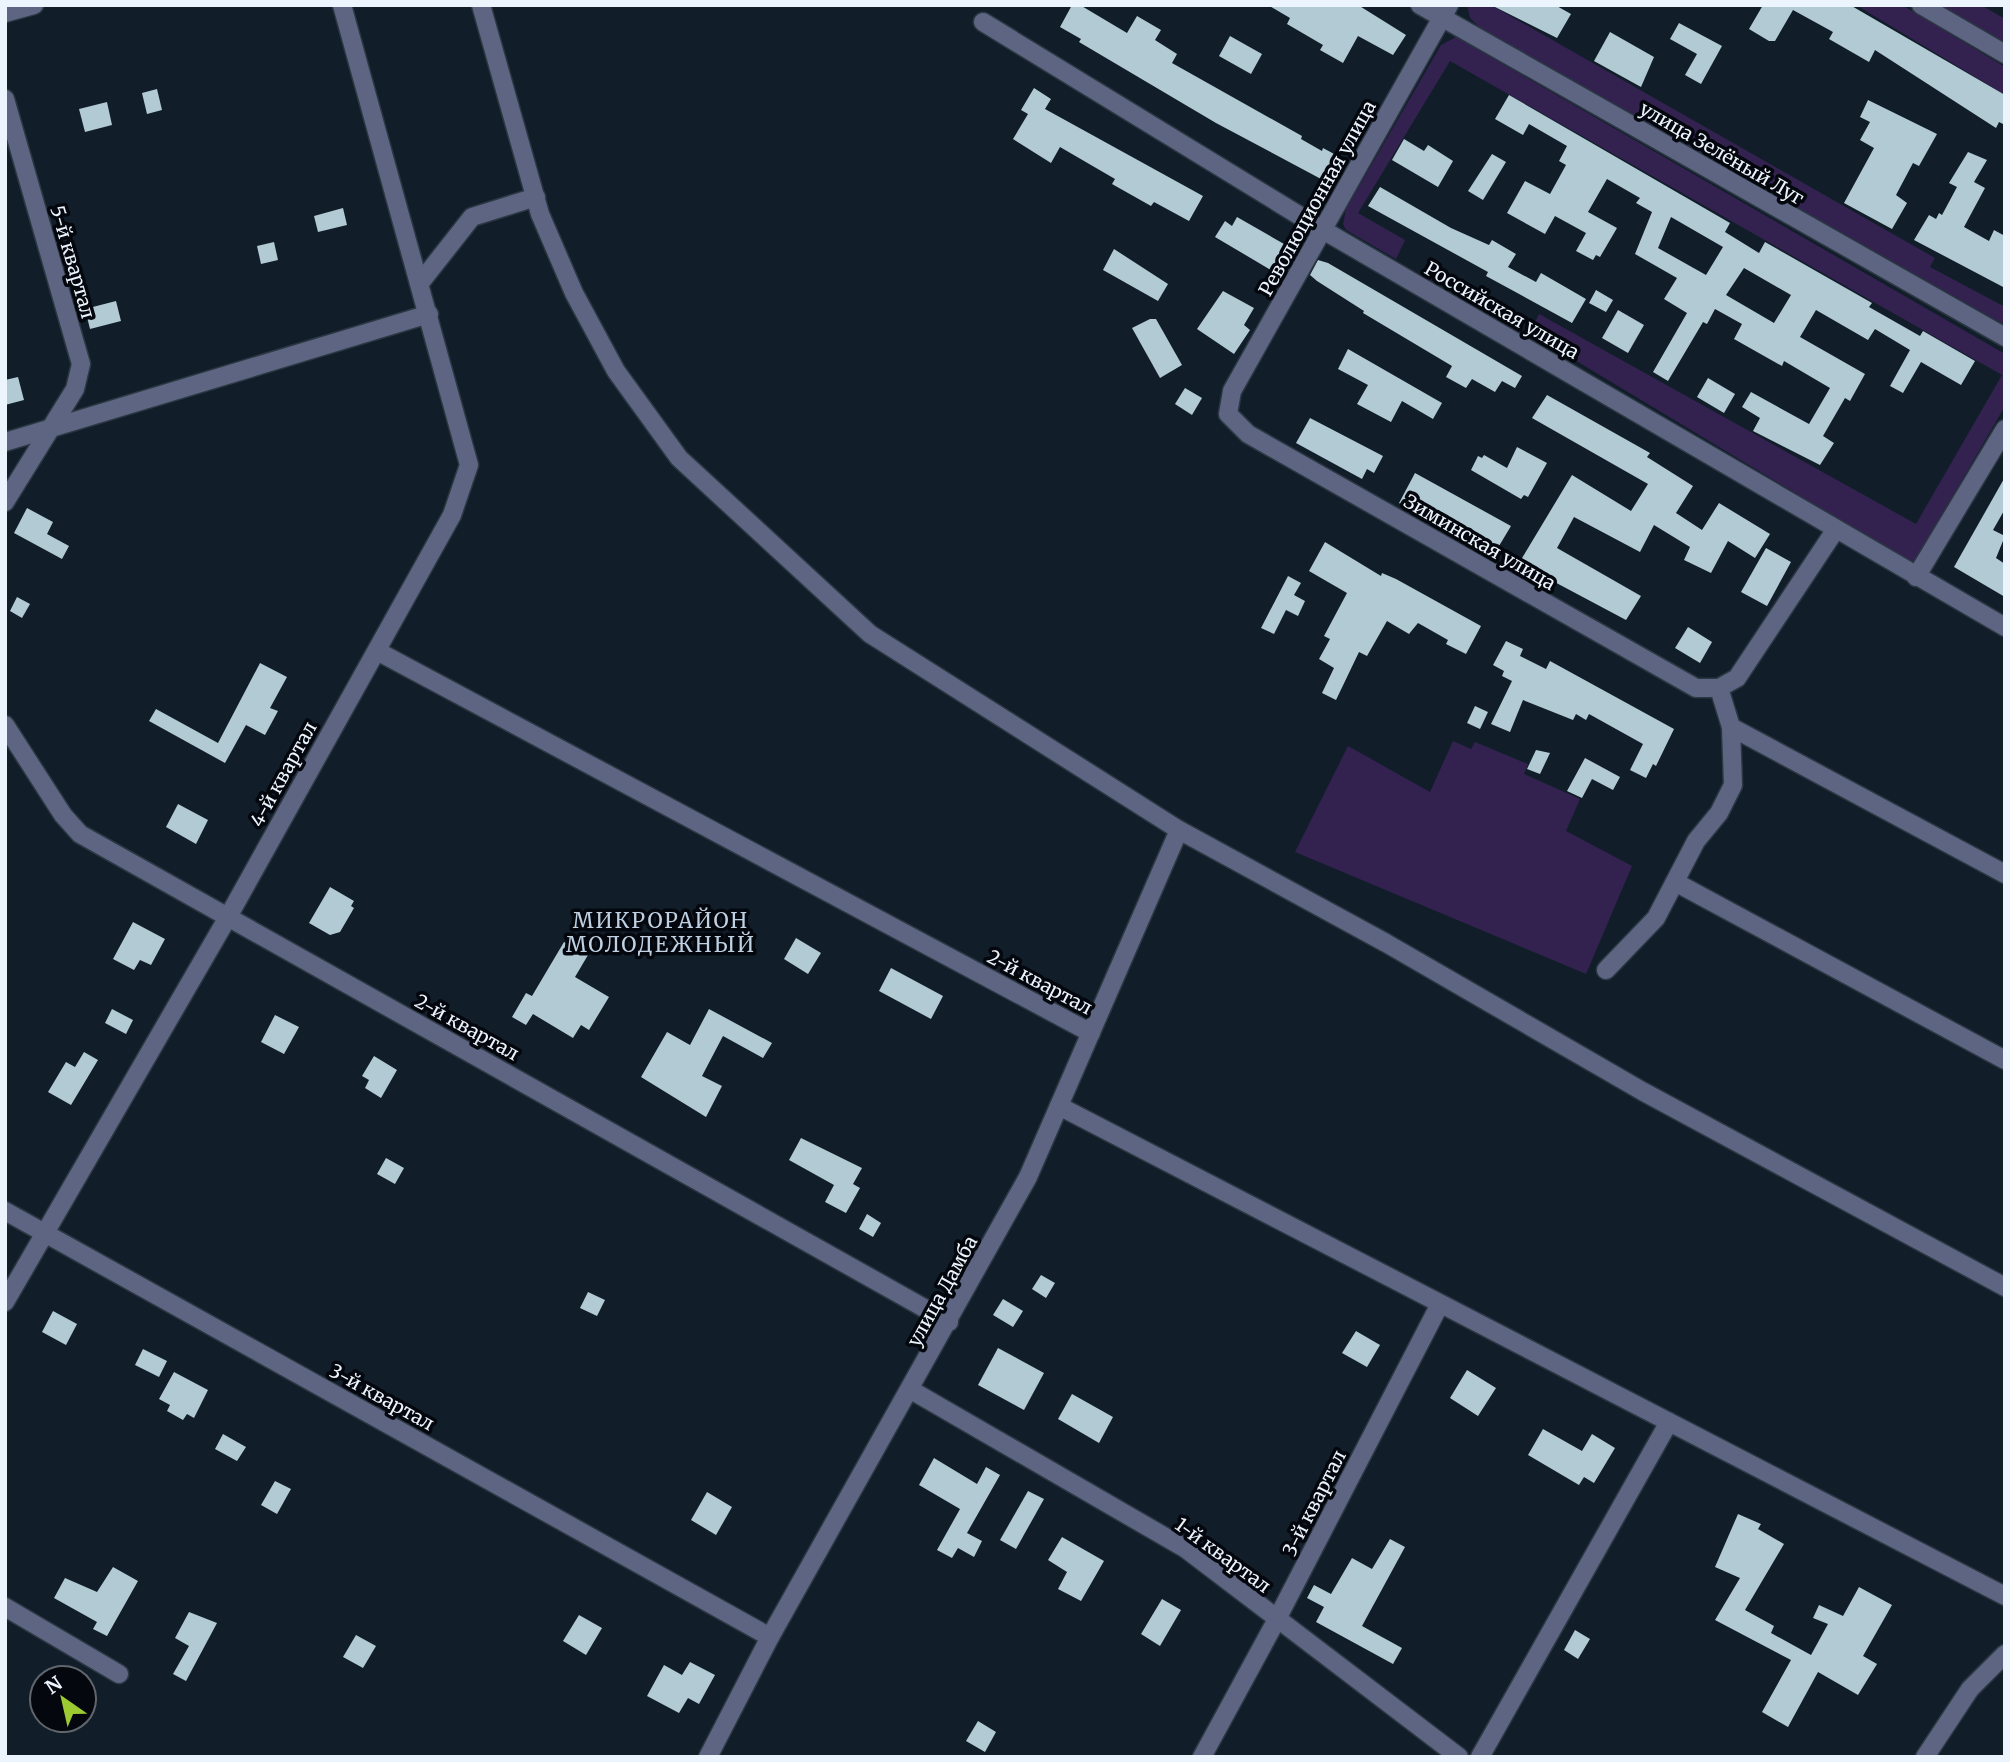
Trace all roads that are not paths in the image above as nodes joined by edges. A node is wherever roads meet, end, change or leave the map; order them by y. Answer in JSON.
{"nodes":[{"id":1,"x":34,"y":5,"type":"edge"},
{"id":2,"x":342,"y":5,"type":"edge"},
{"id":3,"x":481,"y":5,"type":"edge"},
{"id":4,"x":1420,"y":5,"type":"edge"},
{"id":5,"x":1921,"y":5,"type":"edge"},
{"id":6,"x":1446,"y":12,"type":"edge"},
{"id":7,"x":5,"y":13,"type":"edge"},
{"id":8,"x":983,"y":22,"type":"dead end"},
{"id":9,"x":2005,"y":54,"type":"edge"},
{"id":10,"x":5,"y":99,"type":"edge"},
{"id":11,"x":536,"y":197,"type":"junction"},
{"id":12,"x":1323,"y":230,"type":"junction"},
{"id":13,"x":420,"y":282,"type":"junction"},
{"id":14,"x":429,"y":314,"type":"junction"},
{"id":15,"x":2005,"y":337,"type":"edge"},
{"id":16,"x":1228,"y":414,"type":"joint"},
{"id":17,"x":2005,"y":429,"type":"edge"},
{"id":18,"x":49,"y":431,"type":"junction"},
{"id":19,"x":5,"y":442,"type":"edge"},
{"id":20,"x":5,"y":502,"type":"edge"},
{"id":21,"x":1836,"y":529,"type":"junction"},
{"id":22,"x":1916,"y":577,"type":"junction"},
{"id":23,"x":2005,"y":627,"type":"edge"},
{"id":24,"x":377,"y":650,"type":"junction"},
{"id":25,"x":1719,"y":688,"type":"junction"},
{"id":26,"x":5,"y":725,"type":"edge"},
{"id":27,"x":1731,"y":727,"type":"junction"},
{"id":28,"x":1180,"y":830,"type":"junction"},
{"id":29,"x":2005,"y":874,"type":"edge"},
{"id":30,"x":1675,"y":881,"type":"junction"},
{"id":31,"x":228,"y":917,"type":"junction"},
{"id":32,"x":1606,"y":970,"type":"dead end"},
{"id":33,"x":1091,"y":1033,"type":"junction"},
{"id":34,"x":2005,"y":1060,"type":"edge"},
{"id":35,"x":1059,"y":1107,"type":"junction"},
{"id":36,"x":5,"y":1212,"type":"edge"},
{"id":37,"x":43,"y":1232,"type":"junction"},
{"id":38,"x":2005,"y":1287,"type":"edge"},
{"id":39,"x":5,"y":1302,"type":"edge"},
{"id":40,"x":1440,"y":1304,"type":"junction"},
{"id":41,"x":949,"y":1322,"type":"junction"},
{"id":42,"x":911,"y":1390,"type":"junction"},
{"id":43,"x":1669,"y":1422,"type":"junction"},
{"id":44,"x":2005,"y":1596,"type":"edge"},
{"id":45,"x":5,"y":1607,"type":"edge"},
{"id":46,"x":1276,"y":1621,"type":"junction"},
{"id":47,"x":769,"y":1637,"type":"junction"},
{"id":48,"x":2005,"y":1654,"type":"edge"},
{"id":49,"x":119,"y":1674,"type":"dead end"},
{"id":50,"x":708,"y":1757,"type":"edge"},
{"id":51,"x":1202,"y":1757,"type":"edge"},
{"id":52,"x":1459,"y":1757,"type":"edge"},
{"id":53,"x":1480,"y":1757,"type":"edge"},
{"id":54,"x":1925,"y":1757,"type":"edge"}],
"edges":[{"from":1,"to":7,"type":"street"},
{"from":2,"to":13,"type":"street"},
{"from":3,"to":11,"type":"street"},
{"from":4,"to":6,"type":"street","name":"улица Зелёный Луг"},
{"from":5,"to":9,"type":"street"},
{"from":6,"to":12,"type":"street","name":"Революционная улица"},
{"from":6,"to":15,"type":"street","name":"улица Зелёный Луг"},
{"from":8,"to":12,"type":"street","name":"Российская улица"},
{"from":10,"to":18,"type":"street","name":"5-й квартал"},
{"from":11,"to":13,"type":"street"},
{"from":11,"to":28,"type":"street"},
{"from":12,"to":16,"type":"street","name":"Революционная улица"},
{"from":12,"to":21,"type":"street","name":"Российская улица"},
{"from":13,"to":14,"type":"street"},
{"from":14,"to":18,"type":"street"},
{"from":14,"to":24,"type":"street","name":"4-й квартал"},
{"from":16,"to":25,"type":"street","name":"Зиминская улица"},
{"from":17,"to":22,"type":"street"},
{"from":18,"to":19,"type":"street"},
{"from":18,"to":20,"type":"street"},
{"from":21,"to":22,"type":"street","name":"Российская улица"},
{"from":21,"to":25,"type":"street"},
{"from":22,"to":23,"type":"street","name":"Российская улица"},
{"from":24,"to":31,"type":"street","name":"4-й квартал"},
{"from":24,"to":33,"type":"street","name":"2-й квартал"},
{"from":25,"to":27,"type":"street"},
{"from":26,"to":31,"type":"street","name":"2-й квартал"},
{"from":27,"to":29,"type":"street"},
{"from":27,"to":30,"type":"street"},
{"from":28,"to":33,"type":"street","name":"улица Дамба"},
{"from":28,"to":38,"type":"street"},
{"from":30,"to":32,"type":"street"},
{"from":30,"to":34,"type":"street"},
{"from":31,"to":37,"type":"street","name":"4-й квартал"},
{"from":31,"to":41,"type":"street","name":"2-й квартал"},
{"from":33,"to":35,"type":"street","name":"улица Дамба"},
{"from":35,"to":40,"type":"street"},
{"from":35,"to":41,"type":"street","name":"улица Дамба"},
{"from":36,"to":37,"type":"street","name":"3-й квартал"},
{"from":37,"to":39,"type":"street"},
{"from":37,"to":47,"type":"street","name":"3-й квартал"},
{"from":40,"to":43,"type":"street"},
{"from":40,"to":46,"type":"street","name":"3-й квартал"},
{"from":41,"to":42,"type":"street","name":"улица Дамба"},
{"from":42,"to":46,"type":"street","name":"1-й квартал"},
{"from":42,"to":47,"type":"street","name":"улица Дамба"},
{"from":43,"to":44,"type":"street"},
{"from":43,"to":53,"type":"street"},
{"from":45,"to":49,"type":"street"},
{"from":46,"to":51,"type":"street","name":"3-й квартал"},
{"from":46,"to":52,"type":"street","name":"1-й квартал"},
{"from":47,"to":50,"type":"street","name":"улица Дамба"},
{"from":48,"to":54,"type":"street"}]}
